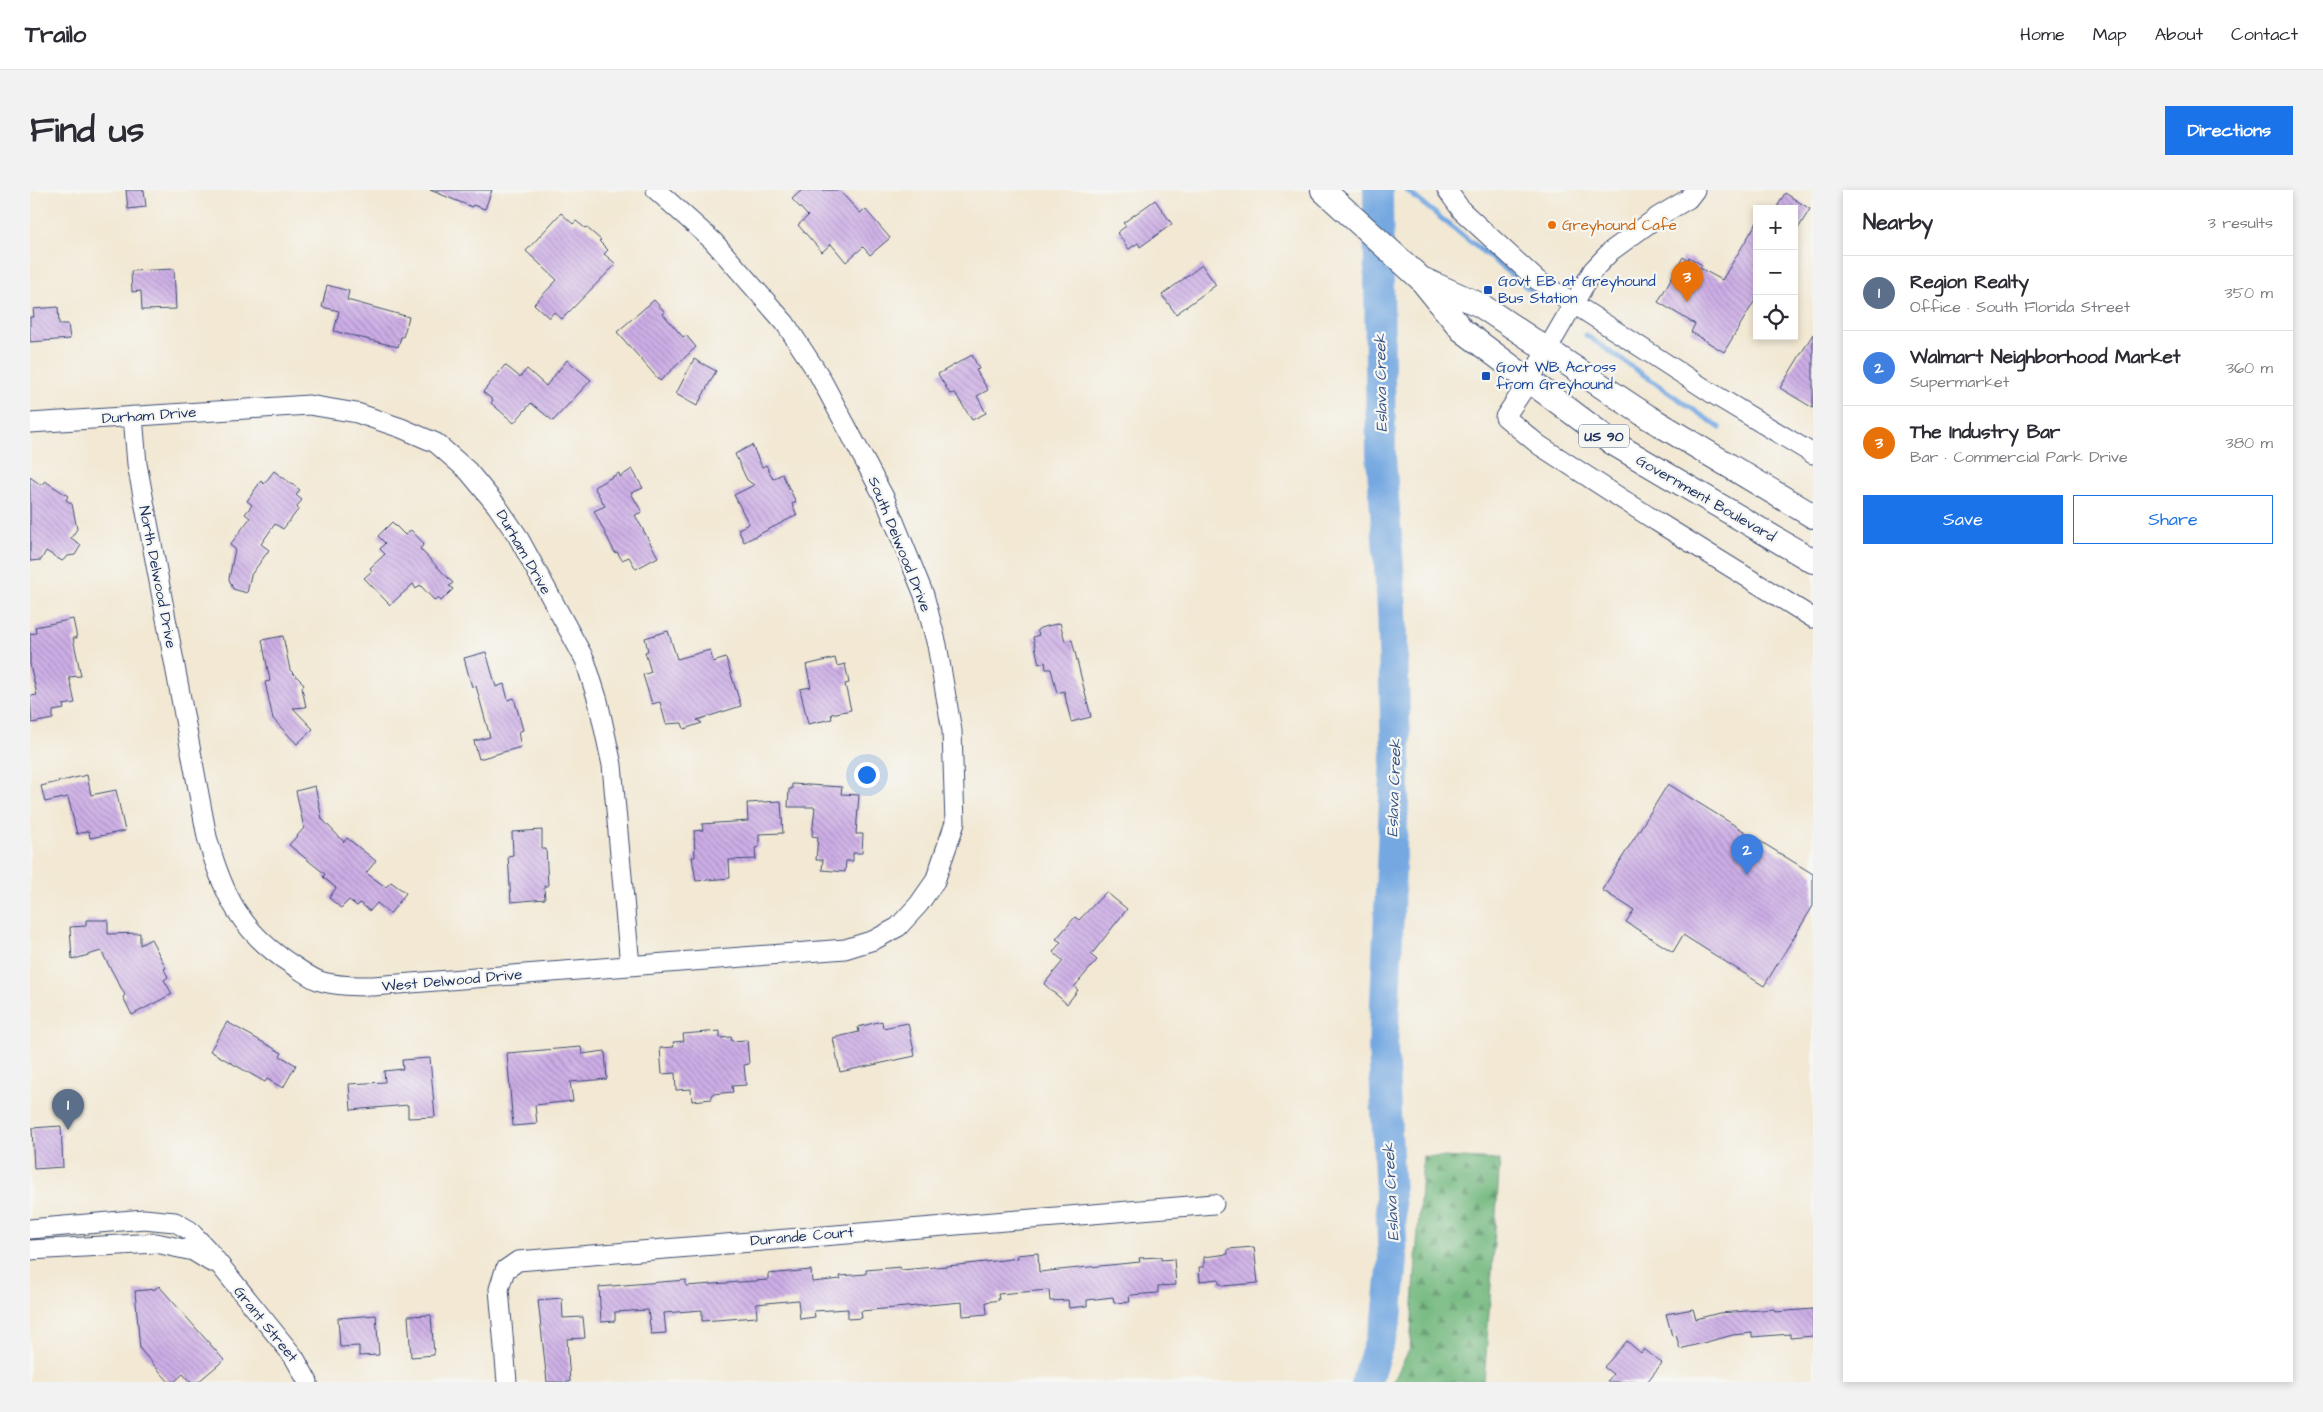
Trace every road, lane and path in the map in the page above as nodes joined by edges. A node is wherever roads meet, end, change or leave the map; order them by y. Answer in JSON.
{"nodes":[{"id":1,"x":656,"y":190,"type":"edge"},
{"id":2,"x":1323,"y":190,"type":"edge"},
{"id":3,"x":1447,"y":190,"type":"edge"},
{"id":4,"x":1695,"y":190,"type":"edge"},
{"id":5,"x":1420,"y":278,"type":"junction"},
{"id":6,"x":1574,"y":304,"type":"junction"},
{"id":7,"x":1547,"y":350,"type":"junction"},
{"id":8,"x":1529,"y":381,"type":"junction"},
{"id":9,"x":133,"y":416,"type":"junction"},
{"id":10,"x":30,"y":423,"type":"edge"},
{"id":11,"x":1813,"y":454,"type":"edge"},
{"id":12,"x":1813,"y":516,"type":"edge"},
{"id":13,"x":1813,"y":561,"type":"edge"},
{"id":14,"x":1813,"y":618,"type":"edge"},
{"id":15,"x":188,"y":737,"type":"joint"},
{"id":16,"x":874,"y":940,"type":"joint"},
{"id":17,"x":630,"y":966,"type":"junction"},
{"id":18,"x":1214,"y":1204,"type":"dead end"},
{"id":19,"x":30,"y":1229,"type":"edge"},
{"id":20,"x":30,"y":1250,"type":"edge"},
{"id":21,"x":221,"y":1268,"type":"junction"},
{"id":22,"x":308,"y":1382,"type":"edge"},
{"id":23,"x":507,"y":1382,"type":"edge"}],
"edges":[{"from":1,"to":16,"type":"street","name":"South Delwood Drive"},
{"from":2,"to":5,"type":"main road","name":"Government Boulevard","number":"US 90"},
{"from":3,"to":6,"type":"street"},
{"from":4,"to":6,"type":"street"},
{"from":5,"to":7,"type":"main road","name":"Government Boulevard","number":"US 90"},
{"from":5,"to":8,"type":"main road","name":"Government Boulevard","number":"US 90"},
{"from":6,"to":7,"type":"street"},
{"from":6,"to":11,"type":"street"},
{"from":7,"to":8,"type":"street"},
{"from":7,"to":12,"type":"main road","name":"Government Boulevard","number":"US 90"},
{"from":8,"to":13,"type":"main road","name":"Government Boulevard","number":"US 90"},
{"from":8,"to":14,"type":"street"},
{"from":9,"to":10,"type":"street","name":"Durham Drive"},
{"from":9,"to":15,"type":"street","name":"North Delwood Drive"},
{"from":9,"to":17,"type":"street","name":"Durham Drive"},
{"from":15,"to":17,"type":"street","name":"West Delwood Drive"},
{"from":16,"to":17,"type":"street","name":"West Delwood Drive"},
{"from":18,"to":23,"type":"street","name":"Durande Court"},
{"from":19,"to":21,"type":"street","name":"Grant Street"},
{"from":20,"to":21,"type":"street"},
{"from":21,"to":22,"type":"street","name":"Grant Street"}]}
